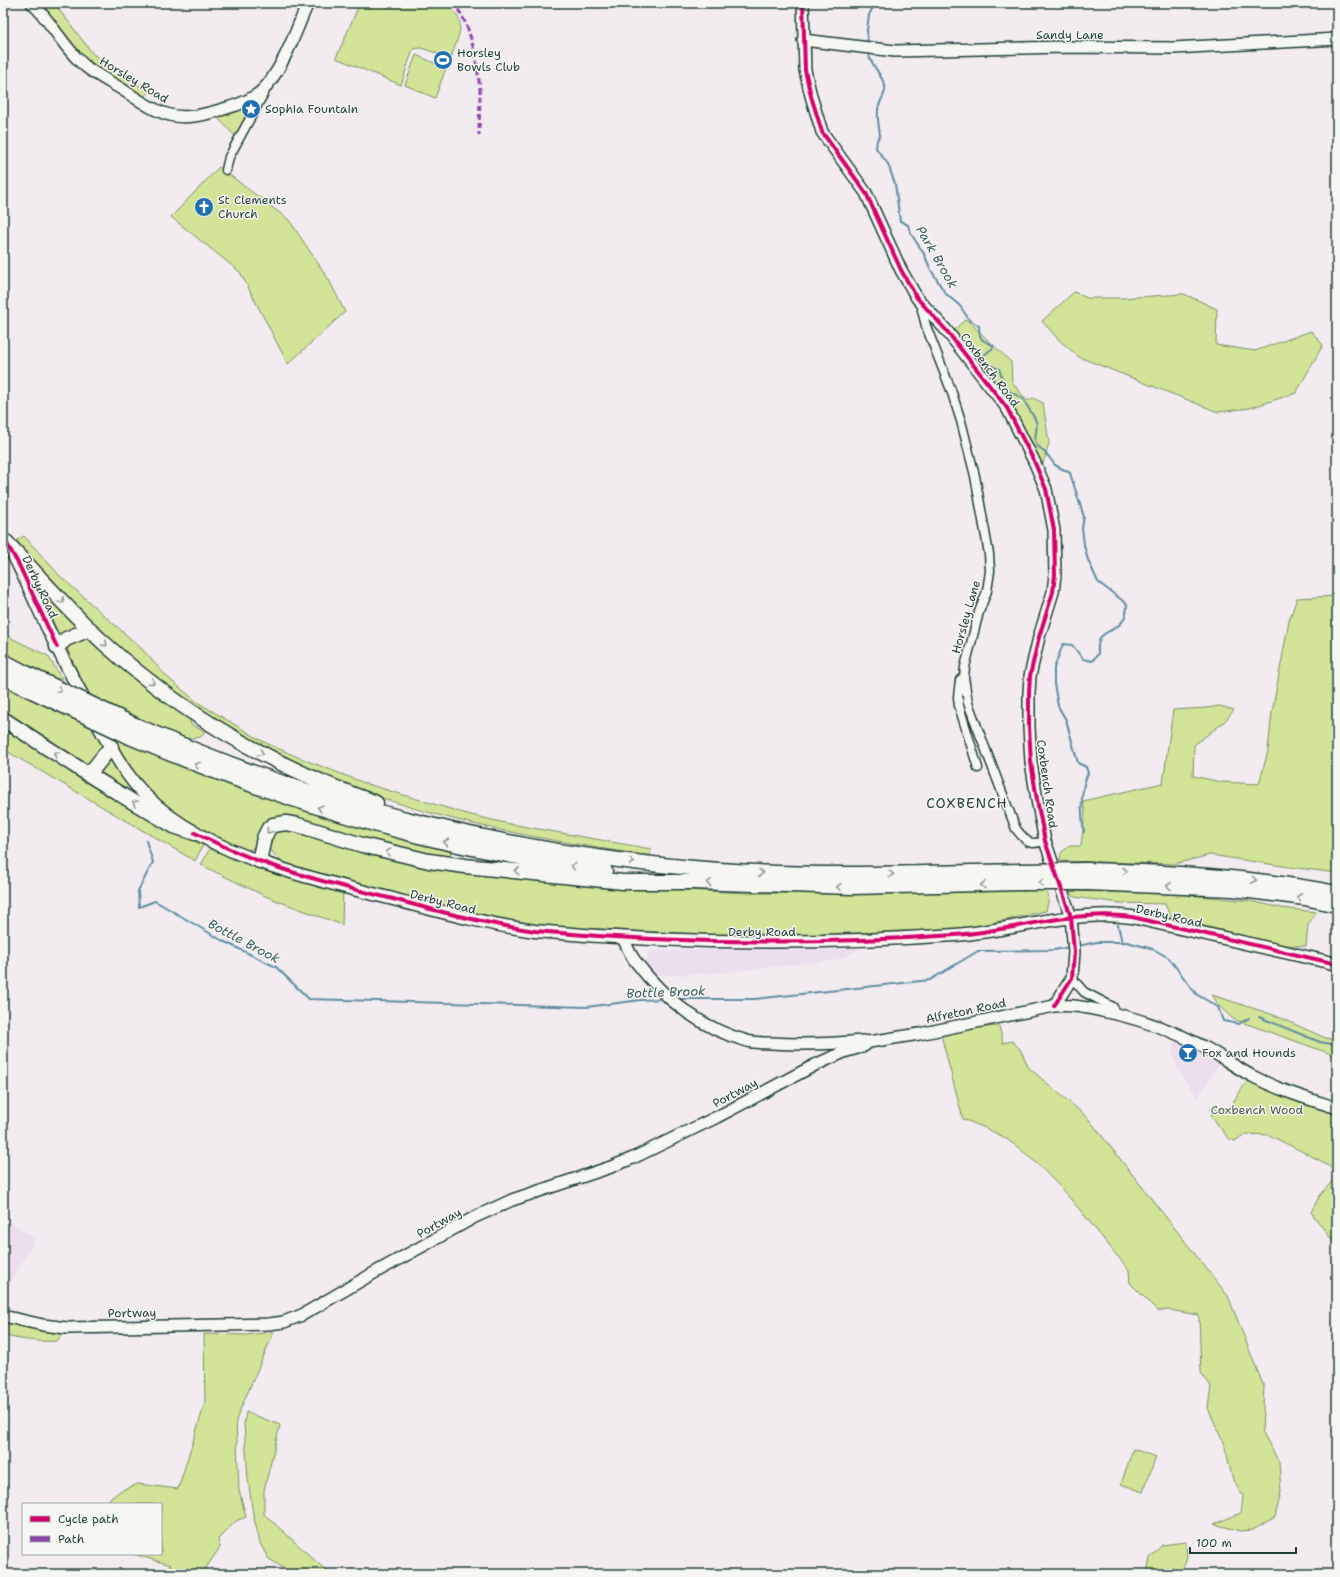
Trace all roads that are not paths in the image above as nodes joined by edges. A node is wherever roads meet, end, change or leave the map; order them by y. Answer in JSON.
{"nodes":[{"id":1,"x":32,"y":3,"type":"edge"},
{"id":2,"x":308,"y":3,"type":"edge"},
{"id":3,"x":803,"y":3,"type":"edge"},
{"id":4,"x":1337,"y":39,"type":"edge"},
{"id":5,"x":803,"y":40,"type":"junction"},
{"id":6,"x":268,"y":84,"type":"junction"},
{"id":7,"x":226,"y":170,"type":"dead end"},
{"id":8,"x":923,"y":306,"type":"junction"},
{"id":9,"x":4,"y":540,"type":"edge"},
{"id":10,"x":90,"y":629,"type":"junction"},
{"id":11,"x":57,"y":647,"type":"junction"},
{"id":12,"x":3,"y":661,"type":"edge"},
{"id":13,"x":3,"y":676,"type":"edge"},
{"id":14,"x":964,"y":677,"type":"junction"},
{"id":15,"x":21,"y":679,"type":"junction"},
{"id":16,"x":3,"y":719,"type":"edge"},
{"id":17,"x":132,"y":731,"type":"junction"},
{"id":18,"x":111,"y":747,"type":"junction"},
{"id":19,"x":978,"y":768,"type":"dead end"},
{"id":20,"x":87,"y":774,"type":"junction"},
{"id":21,"x":195,"y":833,"type":"junction"},
{"id":22,"x":1045,"y":841,"type":"junction"},
{"id":23,"x":593,"y":857,"type":"junction"},
{"id":24,"x":259,"y":861,"type":"junction"},
{"id":25,"x":1086,"y":876,"type":"junction"},
{"id":26,"x":1020,"y":877,"type":"junction"},
{"id":27,"x":681,"y":882,"type":"junction"},
{"id":28,"x":1337,"y":893,"type":"edge"},
{"id":29,"x":1337,"y":905,"type":"edge"},
{"id":30,"x":1071,"y":917,"type":"junction"},
{"id":31,"x":623,"y":938,"type":"junction"},
{"id":32,"x":1337,"y":964,"type":"edge"},
{"id":33,"x":1072,"y":978,"type":"junction"},
{"id":34,"x":1054,"y":1006,"type":"junction"},
{"id":35,"x":1114,"y":1013,"type":"junction"},
{"id":36,"x":869,"y":1042,"type":"junction"},
{"id":37,"x":1337,"y":1108,"type":"edge"},
{"id":38,"x":3,"y":1316,"type":"edge"}],
"edges":[{"from":1,"to":6,"type":"street","name":"Horsley Road"},
{"from":2,"to":6,"type":"street","name":"Horsley Road"},
{"from":3,"to":5,"type":"street","name":"Coxbench Road"},
{"from":4,"to":5,"type":"street","name":"Sandy Lane"},
{"from":5,"to":8,"type":"street","name":"Coxbench Road"},
{"from":6,"to":7,"type":"street"},
{"from":8,"to":14,"type":"street","name":"Horsley Lane"},
{"from":8,"to":22,"type":"street","name":"Coxbench Road"},
{"from":9,"to":10,"type":"highway","one_way":true},
{"from":9,"to":11,"type":"main road","name":"Derby Road"},
{"from":10,"to":11,"type":"highway"},
{"from":10,"to":23,"type":"highway","one_way":true},
{"from":11,"to":18,"type":"main road","name":"Derby Road"},
{"from":12,"to":15,"type":"highway"},
{"from":13,"to":15,"type":"highway"},
{"from":14,"to":19,"type":"street"},
{"from":14,"to":22,"type":"street","name":"Horsley Lane"},
{"from":15,"to":17,"type":"highway","bridge":true},
{"from":20,"to":16,"type":"highway","one_way":true},
{"from":17,"to":23,"type":"highway"},
{"from":27,"to":17,"type":"highway","one_way":true},
{"from":18,"to":20,"type":"highway"},
{"from":18,"to":21,"type":"main road","name":"Derby Road"},
{"from":21,"to":20,"type":"highway","one_way":true},
{"from":21,"to":24,"type":"main road","name":"Derby Road"},
{"from":22,"to":30,"type":"street","name":"Coxbench Road"},
{"from":23,"to":26,"type":"highway","one_way":true},
{"from":27,"to":24,"type":"highway","one_way":true},
{"from":24,"to":31,"type":"main road","name":"Derby Road"},
{"from":25,"to":26,"type":"highway","bridge":true},
{"from":25,"to":28,"type":"highway","one_way":true},
{"from":29,"to":25,"type":"highway","one_way":true},
{"from":26,"to":27,"type":"highway","one_way":true},
{"from":30,"to":31,"type":"main road","name":"Derby Road"},
{"from":30,"to":32,"type":"main road","name":"Derby Road"},
{"from":30,"to":33,"type":"street","name":"Coxbench Road"},
{"from":31,"to":36,"type":"street","name":"Alfreton Road"},
{"from":33,"to":34,"type":"street"},
{"from":33,"to":35,"type":"street"},
{"from":34,"to":35,"type":"street","name":"Alfreton Road"},
{"from":34,"to":36,"type":"street","name":"Alfreton Road"},
{"from":35,"to":37,"type":"street","name":"Alfreton Road"},
{"from":36,"to":38,"type":"street","name":"Portway"}]}
